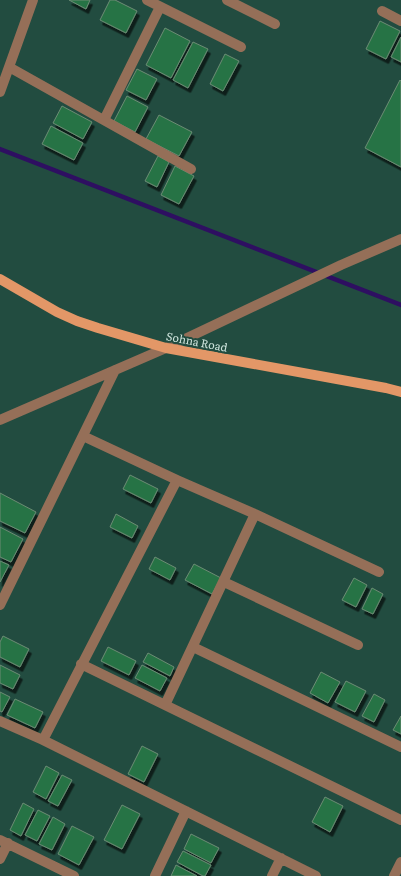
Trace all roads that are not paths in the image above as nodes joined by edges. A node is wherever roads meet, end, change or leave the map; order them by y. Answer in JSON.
{"nodes":[{"id":1,"x":33,"y":0,"type":"edge"},
{"id":2,"x":147,"y":0,"type":"edge"},
{"id":3,"x":227,"y":0,"type":"edge"},
{"id":4,"x":160,"y":7,"type":"junction"},
{"id":5,"x":382,"y":11,"type":"dead end"},
{"id":6,"x":401,"y":20,"type":"edge"},
{"id":7,"x":275,"y":24,"type":"dead end"},
{"id":8,"x":241,"y":46,"type":"dead end"},
{"id":9,"x":9,"y":67,"type":"junction"},
{"id":10,"x":0,"y":92,"type":"edge"},
{"id":11,"x":104,"y":120,"type":"junction"},
{"id":12,"x":191,"y":169,"type":"dead end"},
{"id":13,"x":401,"y":239,"type":"edge"},
{"id":14,"x":0,"y":279,"type":"edge"},
{"id":15,"x":166,"y":348,"type":"junction"},
{"id":16,"x":115,"y":370,"type":"junction"},
{"id":17,"x":401,"y":392,"type":"edge"},
{"id":18,"x":0,"y":420,"type":"edge"},
{"id":19,"x":83,"y":436,"type":"junction"},
{"id":20,"x":177,"y":480,"type":"junction"},
{"id":21,"x":255,"y":514,"type":"junction"},
{"id":22,"x":379,"y":572,"type":"dead end"},
{"id":23,"x":224,"y":582,"type":"junction"},
{"id":24,"x":0,"y":605,"type":"edge"},
{"id":25,"x":358,"y":645,"type":"dead end"},
{"id":26,"x":193,"y":647,"type":"junction"},
{"id":27,"x":81,"y":664,"type":"junction"},
{"id":28,"x":165,"y":705,"type":"junction"},
{"id":29,"x":0,"y":721,"type":"edge"},
{"id":30,"x":43,"y":740,"type":"junction"},
{"id":31,"x":401,"y":747,"type":"edge"},
{"id":32,"x":186,"y":811,"type":"junction"},
{"id":33,"x":401,"y":820,"type":"edge"},
{"id":34,"x":4,"y":841,"type":"edge"},
{"id":35,"x":281,"y":858,"type":"junction"},
{"id":36,"x":0,"y":859,"type":"edge"},
{"id":37,"x":401,"y":862,"type":"edge"},
{"id":38,"x":74,"y":876,"type":"edge"},
{"id":39,"x":155,"y":876,"type":"edge"},
{"id":40,"x":272,"y":876,"type":"edge"},
{"id":41,"x":316,"y":876,"type":"edge"},
{"id":42,"x":394,"y":876,"type":"edge"}],
"edges":[{"from":1,"to":9,"type":"street"},
{"from":2,"to":4,"type":"street"},
{"from":3,"to":7,"type":"street"},
{"from":4,"to":8,"type":"street"},
{"from":4,"to":11,"type":"street"},
{"from":5,"to":6,"type":"street"},
{"from":9,"to":10,"type":"street"},
{"from":9,"to":11,"type":"street"},
{"from":11,"to":12,"type":"street"},
{"from":13,"to":15,"type":"street"},
{"from":14,"to":15,"type":"main road","name":"Sohna Road"},
{"from":15,"to":16,"type":"street"},
{"from":15,"to":17,"type":"main road","name":"Sohna Road"},
{"from":16,"to":18,"type":"street"},
{"from":16,"to":19,"type":"street"},
{"from":19,"to":20,"type":"street"},
{"from":19,"to":24,"type":"street"},
{"from":20,"to":21,"type":"street"},
{"from":20,"to":27,"type":"street"},
{"from":21,"to":22,"type":"street"},
{"from":21,"to":23,"type":"street"},
{"from":23,"to":25,"type":"street"},
{"from":23,"to":26,"type":"street"},
{"from":26,"to":28,"type":"street"},
{"from":26,"to":31,"type":"street"},
{"from":27,"to":28,"type":"street"},
{"from":27,"to":30,"type":"street"},
{"from":28,"to":33,"type":"street"},
{"from":29,"to":30,"type":"street"},
{"from":30,"to":32,"type":"street"},
{"from":32,"to":35,"type":"street"},
{"from":32,"to":39,"type":"street"},
{"from":34,"to":36,"type":"street"},
{"from":34,"to":38,"type":"street"},
{"from":35,"to":40,"type":"street"},
{"from":35,"to":41,"type":"street"},
{"from":37,"to":42,"type":"street"}]}
